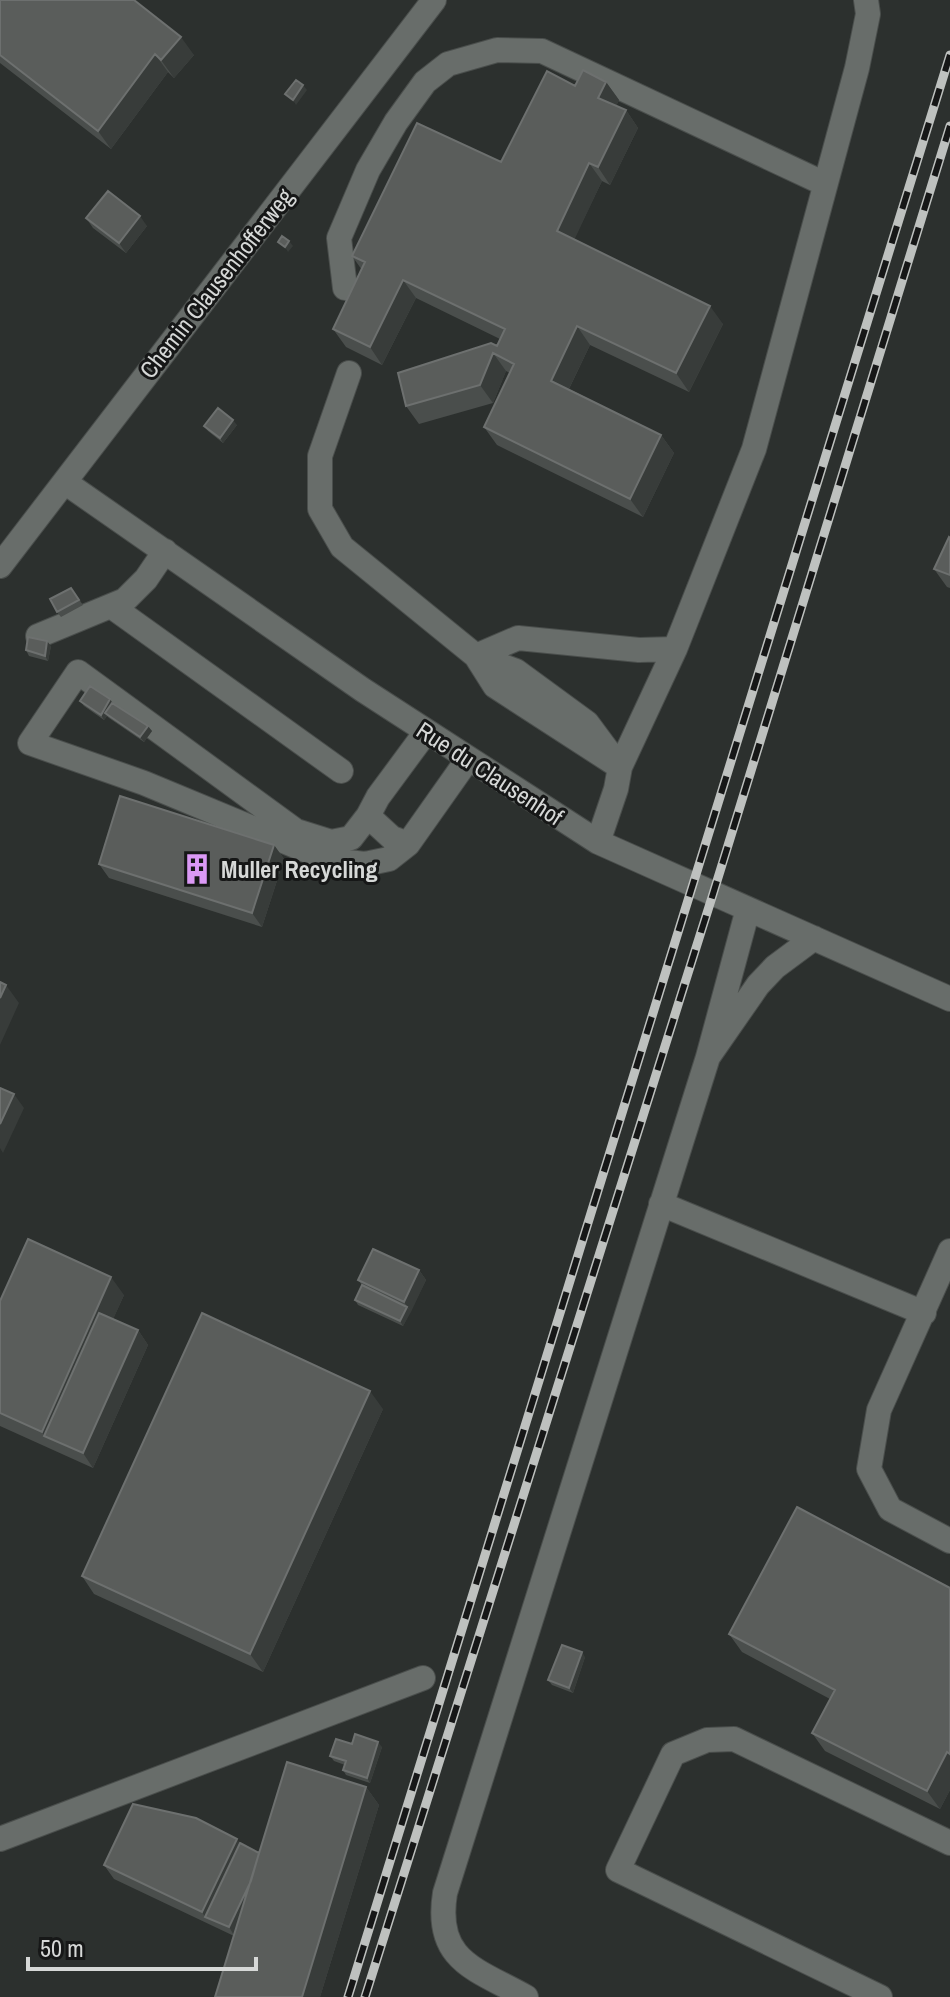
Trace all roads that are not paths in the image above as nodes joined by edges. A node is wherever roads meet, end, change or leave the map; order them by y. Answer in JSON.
{"nodes":[{"id":1,"x":434,"y":0,"type":"edge"},
{"id":2,"x":866,"y":0,"type":"edge"},
{"id":3,"x":825,"y":184,"type":"junction"},
{"id":4,"x":345,"y":288,"type":"dead end"},
{"id":5,"x":349,"y":373,"type":"dead end"},
{"id":6,"x":66,"y":483,"type":"junction"},
{"id":7,"x":165,"y":551,"type":"junction"},
{"id":8,"x":0,"y":566,"type":"edge"},
{"id":9,"x":111,"y":606,"type":"junction"},
{"id":10,"x":38,"y":636,"type":"edge"},
{"id":11,"x":675,"y":649,"type":"junction"},
{"id":12,"x":476,"y":656,"type":"junction"},
{"id":13,"x":426,"y":732,"type":"junction"},
{"id":14,"x":468,"y":759,"type":"junction"},
{"id":15,"x":341,"y":771,"type":"dead end"},
{"id":16,"x":618,"y":778,"type":"junction"},
{"id":17,"x":368,"y":816,"type":"junction"},
{"id":18,"x":598,"y":842,"type":"junction"},
{"id":19,"x":408,"y":844,"type":"junction"},
{"id":20,"x":748,"y":909,"type":"junction"},
{"id":21,"x":814,"y":938,"type":"junction"},
{"id":22,"x":950,"y":999,"type":"edge"},
{"id":23,"x":708,"y":1057,"type":"junction"},
{"id":24,"x":661,"y":1204,"type":"junction"},
{"id":25,"x":950,"y":1251,"type":"edge"},
{"id":26,"x":924,"y":1313,"type":"junction"},
{"id":27,"x":950,"y":1541,"type":"edge"},
{"id":28,"x":423,"y":1678,"type":"dead end"},
{"id":29,"x":0,"y":1839,"type":"edge"},
{"id":30,"x":950,"y":1843,"type":"edge"},
{"id":31,"x":526,"y":1997,"type":"edge"},
{"id":32,"x":880,"y":1997,"type":"edge"}],
"edges":[{"from":1,"to":6,"type":"street","name":"Chemin Clausenhofferweg"},
{"from":2,"to":3,"type":"street"},
{"from":3,"to":4,"type":"street"},
{"from":3,"to":11,"type":"street"},
{"from":5,"to":12,"type":"street"},
{"from":6,"to":7,"type":"street","name":"Rue du Clausenhof"},
{"from":6,"to":8,"type":"street","name":"Chemin Clausenhofferweg"},
{"from":7,"to":9,"type":"street"},
{"from":7,"to":13,"type":"street","name":"Rue du Clausenhof"},
{"from":9,"to":10,"type":"street"},
{"from":9,"to":15,"type":"street"},
{"from":11,"to":12,"type":"street"},
{"from":11,"to":16,"type":"street"},
{"from":12,"to":16,"type":"street"},
{"from":13,"to":14,"type":"street","name":"Rue du Clausenhof"},
{"from":13,"to":17,"type":"street"},
{"from":14,"to":18,"type":"street","name":"Rue du Clausenhof"},
{"from":14,"to":19,"type":"street"},
{"from":16,"to":18,"type":"street"},
{"from":17,"to":19,"type":"street"},
{"from":17,"to":19,"type":"street"},
{"from":18,"to":20,"type":"street","name":"Rue du Clausenhof"},
{"from":20,"to":21,"type":"street","name":"Rue du Clausenhof"},
{"from":20,"to":23,"type":"street"},
{"from":21,"to":22,"type":"street","name":"Rue du Clausenhof"},
{"from":21,"to":23,"type":"street"},
{"from":23,"to":24,"type":"street"},
{"from":24,"to":26,"type":"street"},
{"from":24,"to":31,"type":"street"},
{"from":25,"to":26,"type":"street"},
{"from":26,"to":27,"type":"street"},
{"from":28,"to":29,"type":"street"},
{"from":30,"to":32,"type":"street"}]}
